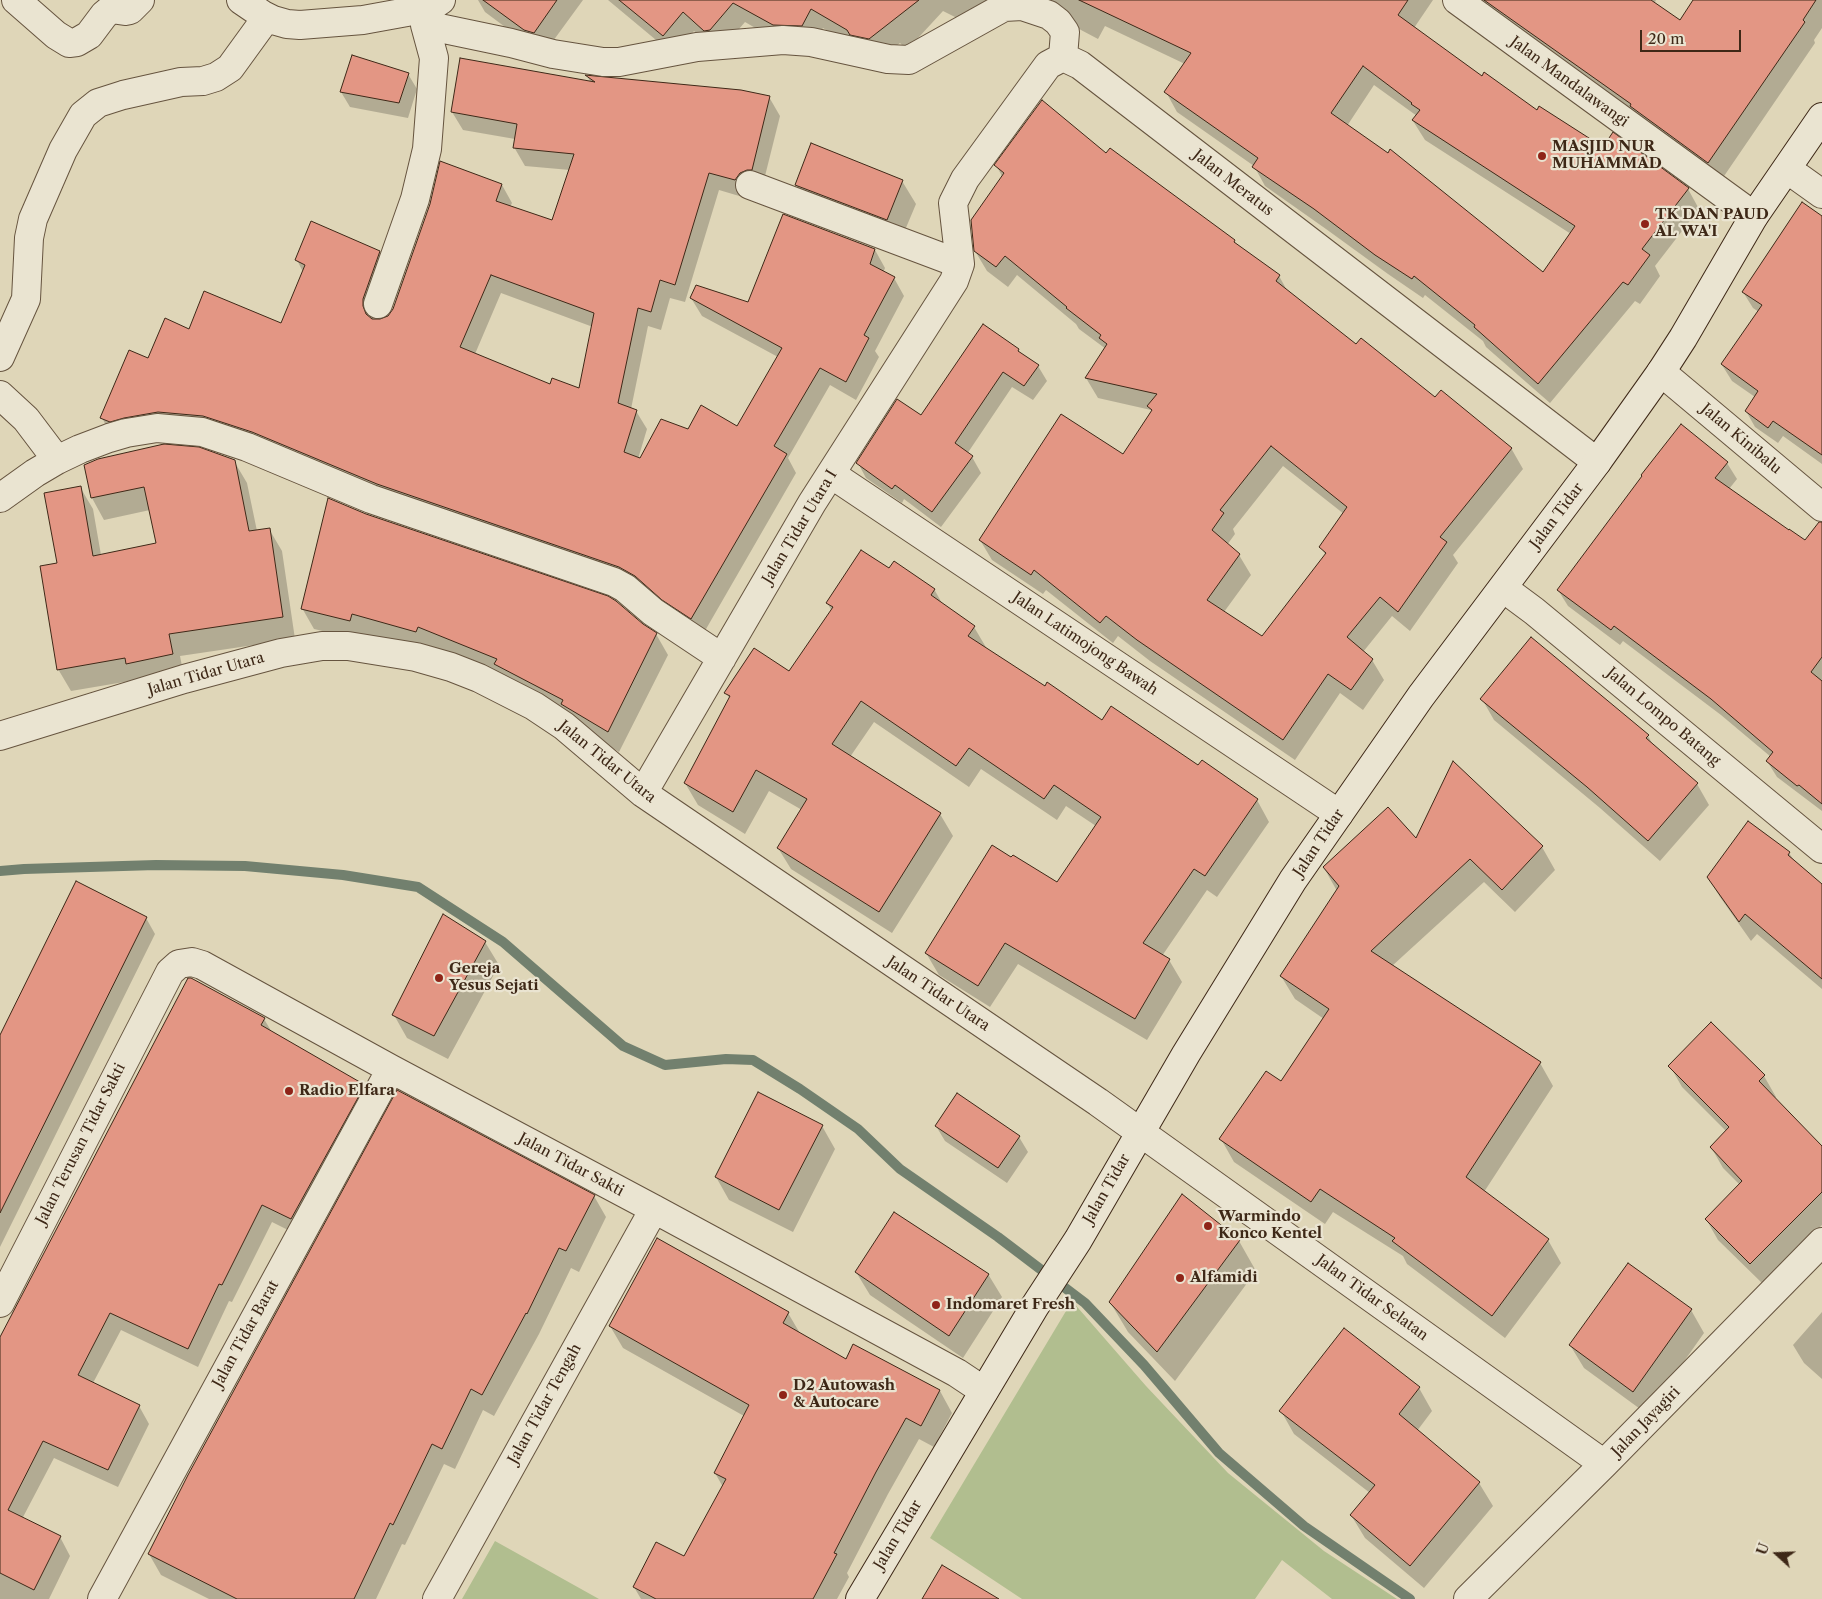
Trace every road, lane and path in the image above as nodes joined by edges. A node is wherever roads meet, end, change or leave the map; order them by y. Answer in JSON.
{"nodes":[{"id":1,"x":16,"y":0,"type":"edge"},
{"id":2,"x":140,"y":0,"type":"edge"},
{"id":3,"x":242,"y":0,"type":"edge"},
{"id":4,"x":1457,"y":0,"type":"edge"},
{"id":5,"x":432,"y":11,"type":"edge"},
{"id":6,"x":267,"y":17,"type":"junction"},
{"id":7,"x":1063,"y":57,"type":"junction"},
{"id":8,"x":1822,"y":117,"type":"edge"},
{"id":9,"x":1786,"y":169,"type":"junction"},
{"id":10,"x":750,"y":185,"type":"dead end"},
{"id":11,"x":1822,"y":194,"type":"edge"},
{"id":12,"x":1754,"y":216,"type":"junction"},
{"id":13,"x":960,"y":264,"type":"junction"},
{"id":14,"x":378,"y":304,"type":"dead end"},
{"id":15,"x":0,"y":357,"type":"edge"},
{"id":16,"x":1661,"y":372,"type":"junction"},
{"id":17,"x":0,"y":395,"type":"edge"},
{"id":18,"x":58,"y":460,"type":"junction"},
{"id":19,"x":1597,"y":462,"type":"junction"},
{"id":20,"x":831,"y":474,"type":"junction"},
{"id":21,"x":0,"y":498,"type":"edge"},
{"id":22,"x":1822,"y":507,"type":"edge"},
{"id":23,"x":1503,"y":588,"type":"junction"},
{"id":24,"x":722,"y":658,"type":"junction"},
{"id":25,"x":0,"y":736,"type":"edge"},
{"id":26,"x":643,"y":793,"type":"junction"},
{"id":27,"x":1338,"y":814,"type":"junction"},
{"id":28,"x":1822,"y":848,"type":"edge"},
{"id":29,"x":162,"y":984,"type":"joint"},
{"id":30,"x":391,"y":1069,"type":"junction"},
{"id":31,"x":1140,"y":1132,"type":"junction"},
{"id":32,"x":654,"y":1209,"type":"junction"},
{"id":33,"x":1822,"y":1242,"type":"edge"},
{"id":34,"x":0,"y":1303,"type":"edge"},
{"id":35,"x":984,"y":1391,"type":"junction"},
{"id":36,"x":1604,"y":1464,"type":"junction"},
{"id":37,"x":102,"y":1599,"type":"edge"},
{"id":38,"x":436,"y":1599,"type":"edge"},
{"id":39,"x":860,"y":1599,"type":"edge"},
{"id":40,"x":1468,"y":1599,"type":"edge"}],
"edges":[{"from":1,"to":2,"type":"street"},
{"from":3,"to":6,"type":"street"},
{"from":4,"to":12,"type":"street","name":"Jalan Mandalawangi"},
{"from":5,"to":6,"type":"street"},
{"from":5,"to":7,"type":"street"},
{"from":5,"to":14,"type":"street"},
{"from":6,"to":15,"type":"street"},
{"from":7,"to":13,"type":"street"},
{"from":7,"to":19,"type":"street","name":"Jalan Meratus"},
{"from":8,"to":9,"type":"street","name":"Jalan Tidar"},
{"from":9,"to":11,"type":"street"},
{"from":9,"to":12,"type":"street","name":"Jalan Tidar"},
{"from":10,"to":13,"type":"street"},
{"from":12,"to":16,"type":"street","name":"Jalan Tidar"},
{"from":13,"to":20,"type":"street","name":"Jalan Tidar Utara I"},
{"from":16,"to":19,"type":"street","name":"Jalan Tidar"},
{"from":16,"to":22,"type":"street","name":"Jalan Kinibalu"},
{"from":17,"to":18,"type":"street"},
{"from":18,"to":21,"type":"street"},
{"from":18,"to":24,"type":"street"},
{"from":19,"to":23,"type":"street","name":"Jalan Tidar"},
{"from":20,"to":24,"type":"street","name":"Jalan Tidar Utara I"},
{"from":20,"to":27,"type":"street","name":"Jalan Latimojong Bawah"},
{"from":23,"to":27,"type":"street","name":"Jalan Tidar"},
{"from":23,"to":28,"type":"street","name":"Jalan Lompo Batang"},
{"from":24,"to":26,"type":"street","name":"Jalan Tidar Utara I"},
{"from":25,"to":26,"type":"street","name":"Jalan Tidar Utara"},
{"from":26,"to":31,"type":"street","name":"Jalan Tidar Utara"},
{"from":27,"to":31,"type":"street","name":"Jalan Tidar"},
{"from":29,"to":30,"type":"street","name":"Jalan Tidar Sakti"},
{"from":29,"to":34,"type":"street","name":"Jalan Terusan Tidar Sakti"},
{"from":30,"to":32,"type":"street","name":"Jalan Tidar Sakti"},
{"from":30,"to":37,"type":"street","name":"Jalan Tidar Barat"},
{"from":31,"to":35,"type":"street","name":"Jalan Tidar"},
{"from":31,"to":36,"type":"street","name":"Jalan Tidar Selatan"},
{"from":32,"to":35,"type":"street","name":"Jalan Tidar Sakti"},
{"from":32,"to":38,"type":"street","name":"Jalan Tidar Tengah"},
{"from":33,"to":36,"type":"street","name":"Jalan Jayagiri"},
{"from":35,"to":39,"type":"street","name":"Jalan Tidar"},
{"from":36,"to":40,"type":"street","name":"Jalan Jayagiri"}]}
